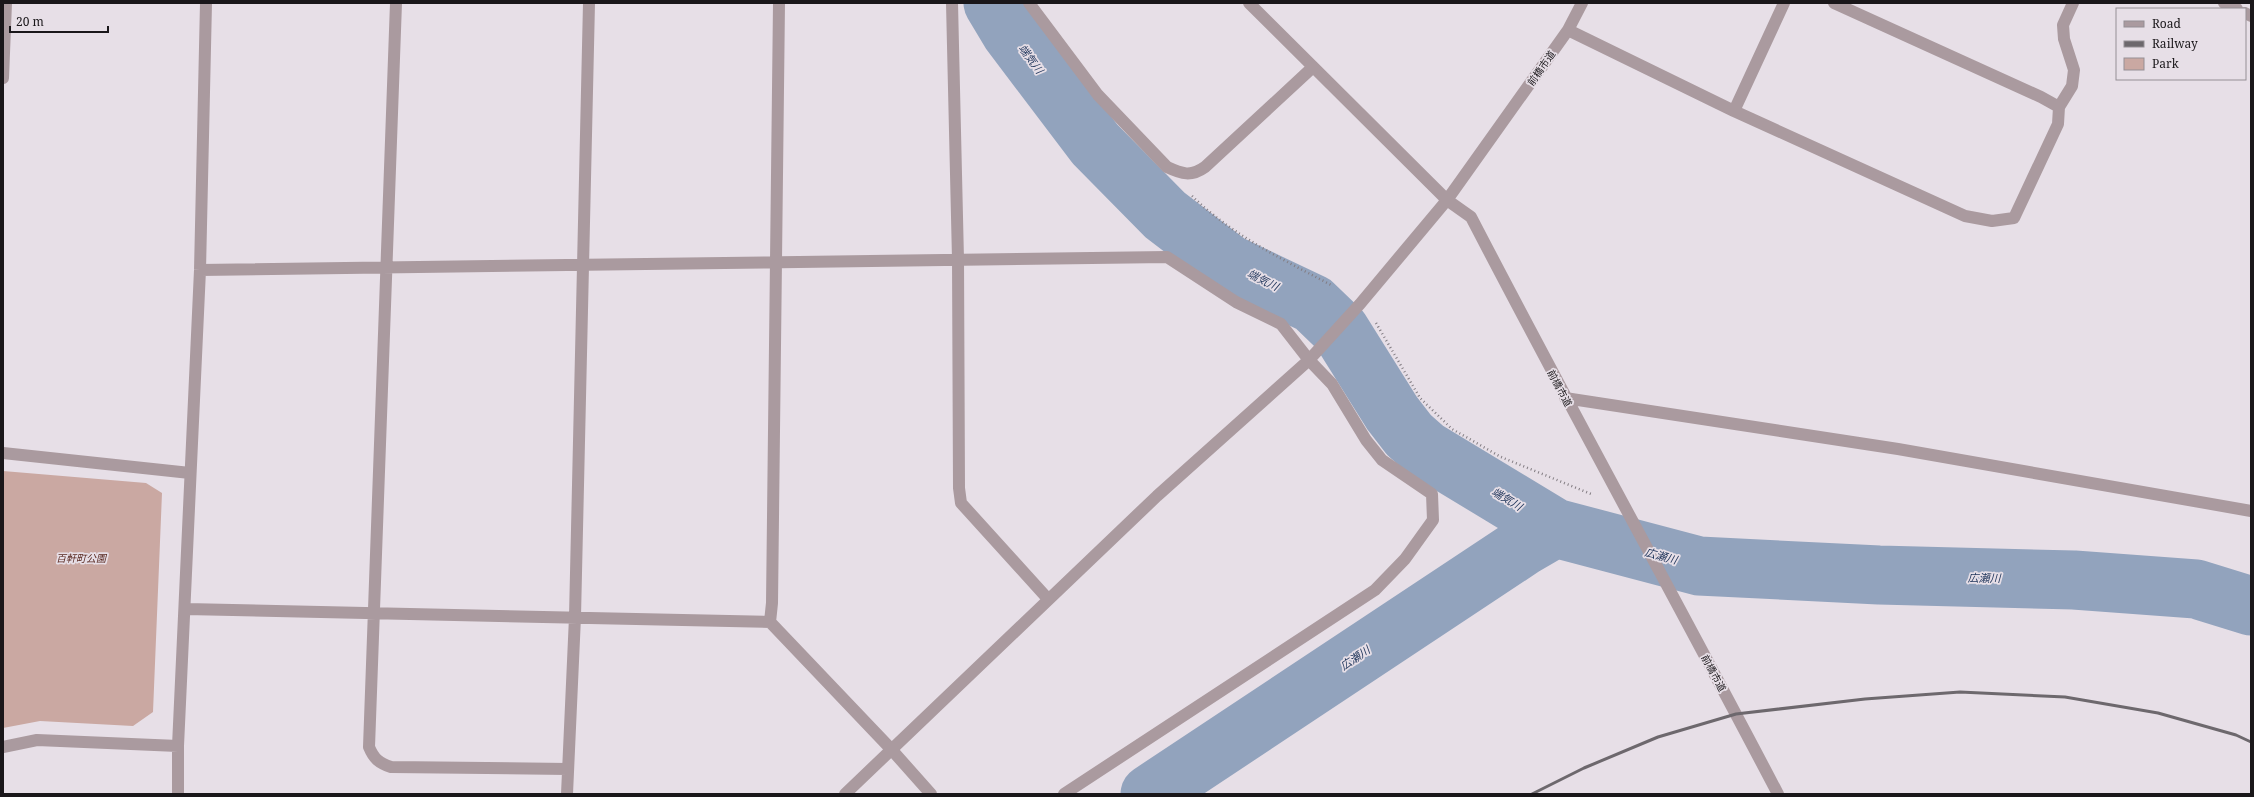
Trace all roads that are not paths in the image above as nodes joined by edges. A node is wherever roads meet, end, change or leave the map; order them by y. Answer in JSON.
{"nodes":[{"id":1,"x":6,"y":3,"type":"edge"},
{"id":2,"x":206,"y":3,"type":"edge"},
{"id":3,"x":396,"y":3,"type":"edge"},
{"id":4,"x":588,"y":3,"type":"edge"},
{"id":5,"x":779,"y":3,"type":"edge"},
{"id":6,"x":952,"y":3,"type":"edge"},
{"id":7,"x":1029,"y":3,"type":"edge"},
{"id":8,"x":1250,"y":3,"type":"edge"},
{"id":9,"x":1582,"y":3,"type":"edge"},
{"id":10,"x":1784,"y":3,"type":"edge"},
{"id":11,"x":1834,"y":3,"type":"edge"},
{"id":12,"x":2073,"y":3,"type":"edge"},
{"id":13,"x":2224,"y":3,"type":"edge"},
{"id":14,"x":2234,"y":8,"type":"edge"},
{"id":15,"x":1568,"y":30,"type":"junction"},
{"id":16,"x":1312,"y":67,"type":"junction"},
{"id":17,"x":3,"y":78,"type":"edge"},
{"id":18,"x":2059,"y":107,"type":"junction"},
{"id":19,"x":1734,"y":110,"type":"junction"},
{"id":20,"x":1447,"y":200,"type":"junction"},
{"id":21,"x":958,"y":260,"type":"junction"},
{"id":22,"x":777,"y":263,"type":"junction"},
{"id":23,"x":582,"y":264,"type":"junction"},
{"id":24,"x":386,"y":269,"type":"junction"},
{"id":25,"x":200,"y":270,"type":"junction"},
{"id":26,"x":1309,"y":360,"type":"junction"},
{"id":27,"x":1565,"y":398,"type":"junction"},
{"id":28,"x":3,"y":453,"type":"edge"},
{"id":29,"x":190,"y":472,"type":"junction"},
{"id":30,"x":2251,"y":511,"type":"edge"},
{"id":31,"x":1048,"y":599,"type":"junction"},
{"id":32,"x":186,"y":609,"type":"junction"},
{"id":33,"x":375,"y":614,"type":"junction"},
{"id":34,"x":575,"y":617,"type":"junction"},
{"id":35,"x":770,"y":622,"type":"junction"},
{"id":36,"x":178,"y":746,"type":"junction"},
{"id":37,"x":3,"y":747,"type":"edge"},
{"id":38,"x":891,"y":749,"type":"junction"},
{"id":39,"x":568,"y":769,"type":"junction"},
{"id":40,"x":178,"y":794,"type":"edge"},
{"id":41,"x":567,"y":794,"type":"edge"},
{"id":42,"x":845,"y":794,"type":"edge"},
{"id":43,"x":931,"y":794,"type":"edge"},
{"id":44,"x":1064,"y":794,"type":"edge"},
{"id":45,"x":1778,"y":794,"type":"edge"}],
"edges":[{"from":1,"to":17,"type":"street"},
{"from":2,"to":25,"type":"street"},
{"from":3,"to":24,"type":"street"},
{"from":4,"to":23,"type":"street"},
{"from":5,"to":22,"type":"street"},
{"from":6,"to":21,"type":"street"},
{"from":7,"to":16,"type":"street"},
{"from":8,"to":16,"type":"street"},
{"from":9,"to":15,"type":"street","name":"前橋市道"},
{"from":10,"to":19,"type":"street"},
{"from":11,"to":18,"type":"street"},
{"from":12,"to":18,"type":"street"},
{"from":13,"to":14,"type":"street"},
{"from":15,"to":19,"type":"street"},
{"from":15,"to":20,"type":"street","name":"前橋市道"},
{"from":16,"to":20,"type":"street"},
{"from":18,"to":19,"type":"street"},
{"from":20,"to":26,"type":"street"},
{"from":20,"to":27,"type":"street","name":"前橋市道"},
{"from":21,"to":22,"type":"street"},
{"from":21,"to":26,"type":"street"},
{"from":21,"to":31,"type":"street"},
{"from":22,"to":23,"type":"street"},
{"from":22,"to":35,"type":"street"},
{"from":23,"to":24,"type":"street"},
{"from":23,"to":34,"type":"street"},
{"from":24,"to":25,"type":"street"},
{"from":24,"to":33,"type":"street"},
{"from":25,"to":29,"type":"street"},
{"from":26,"to":31,"type":"street"},
{"from":26,"to":44,"type":"street"},
{"from":27,"to":30,"type":"street"},
{"from":27,"to":45,"type":"street","name":"前橋市道"},
{"from":28,"to":29,"type":"street"},
{"from":29,"to":32,"type":"street"},
{"from":31,"to":38,"type":"street"},
{"from":32,"to":33,"type":"street"},
{"from":32,"to":36,"type":"street"},
{"from":33,"to":34,"type":"street"},
{"from":33,"to":39,"type":"street"},
{"from":34,"to":35,"type":"street"},
{"from":34,"to":39,"type":"street"},
{"from":35,"to":38,"type":"street"},
{"from":36,"to":37,"type":"street"},
{"from":36,"to":40,"type":"street"},
{"from":38,"to":42,"type":"street"},
{"from":38,"to":43,"type":"street"},
{"from":39,"to":41,"type":"street"}]}
